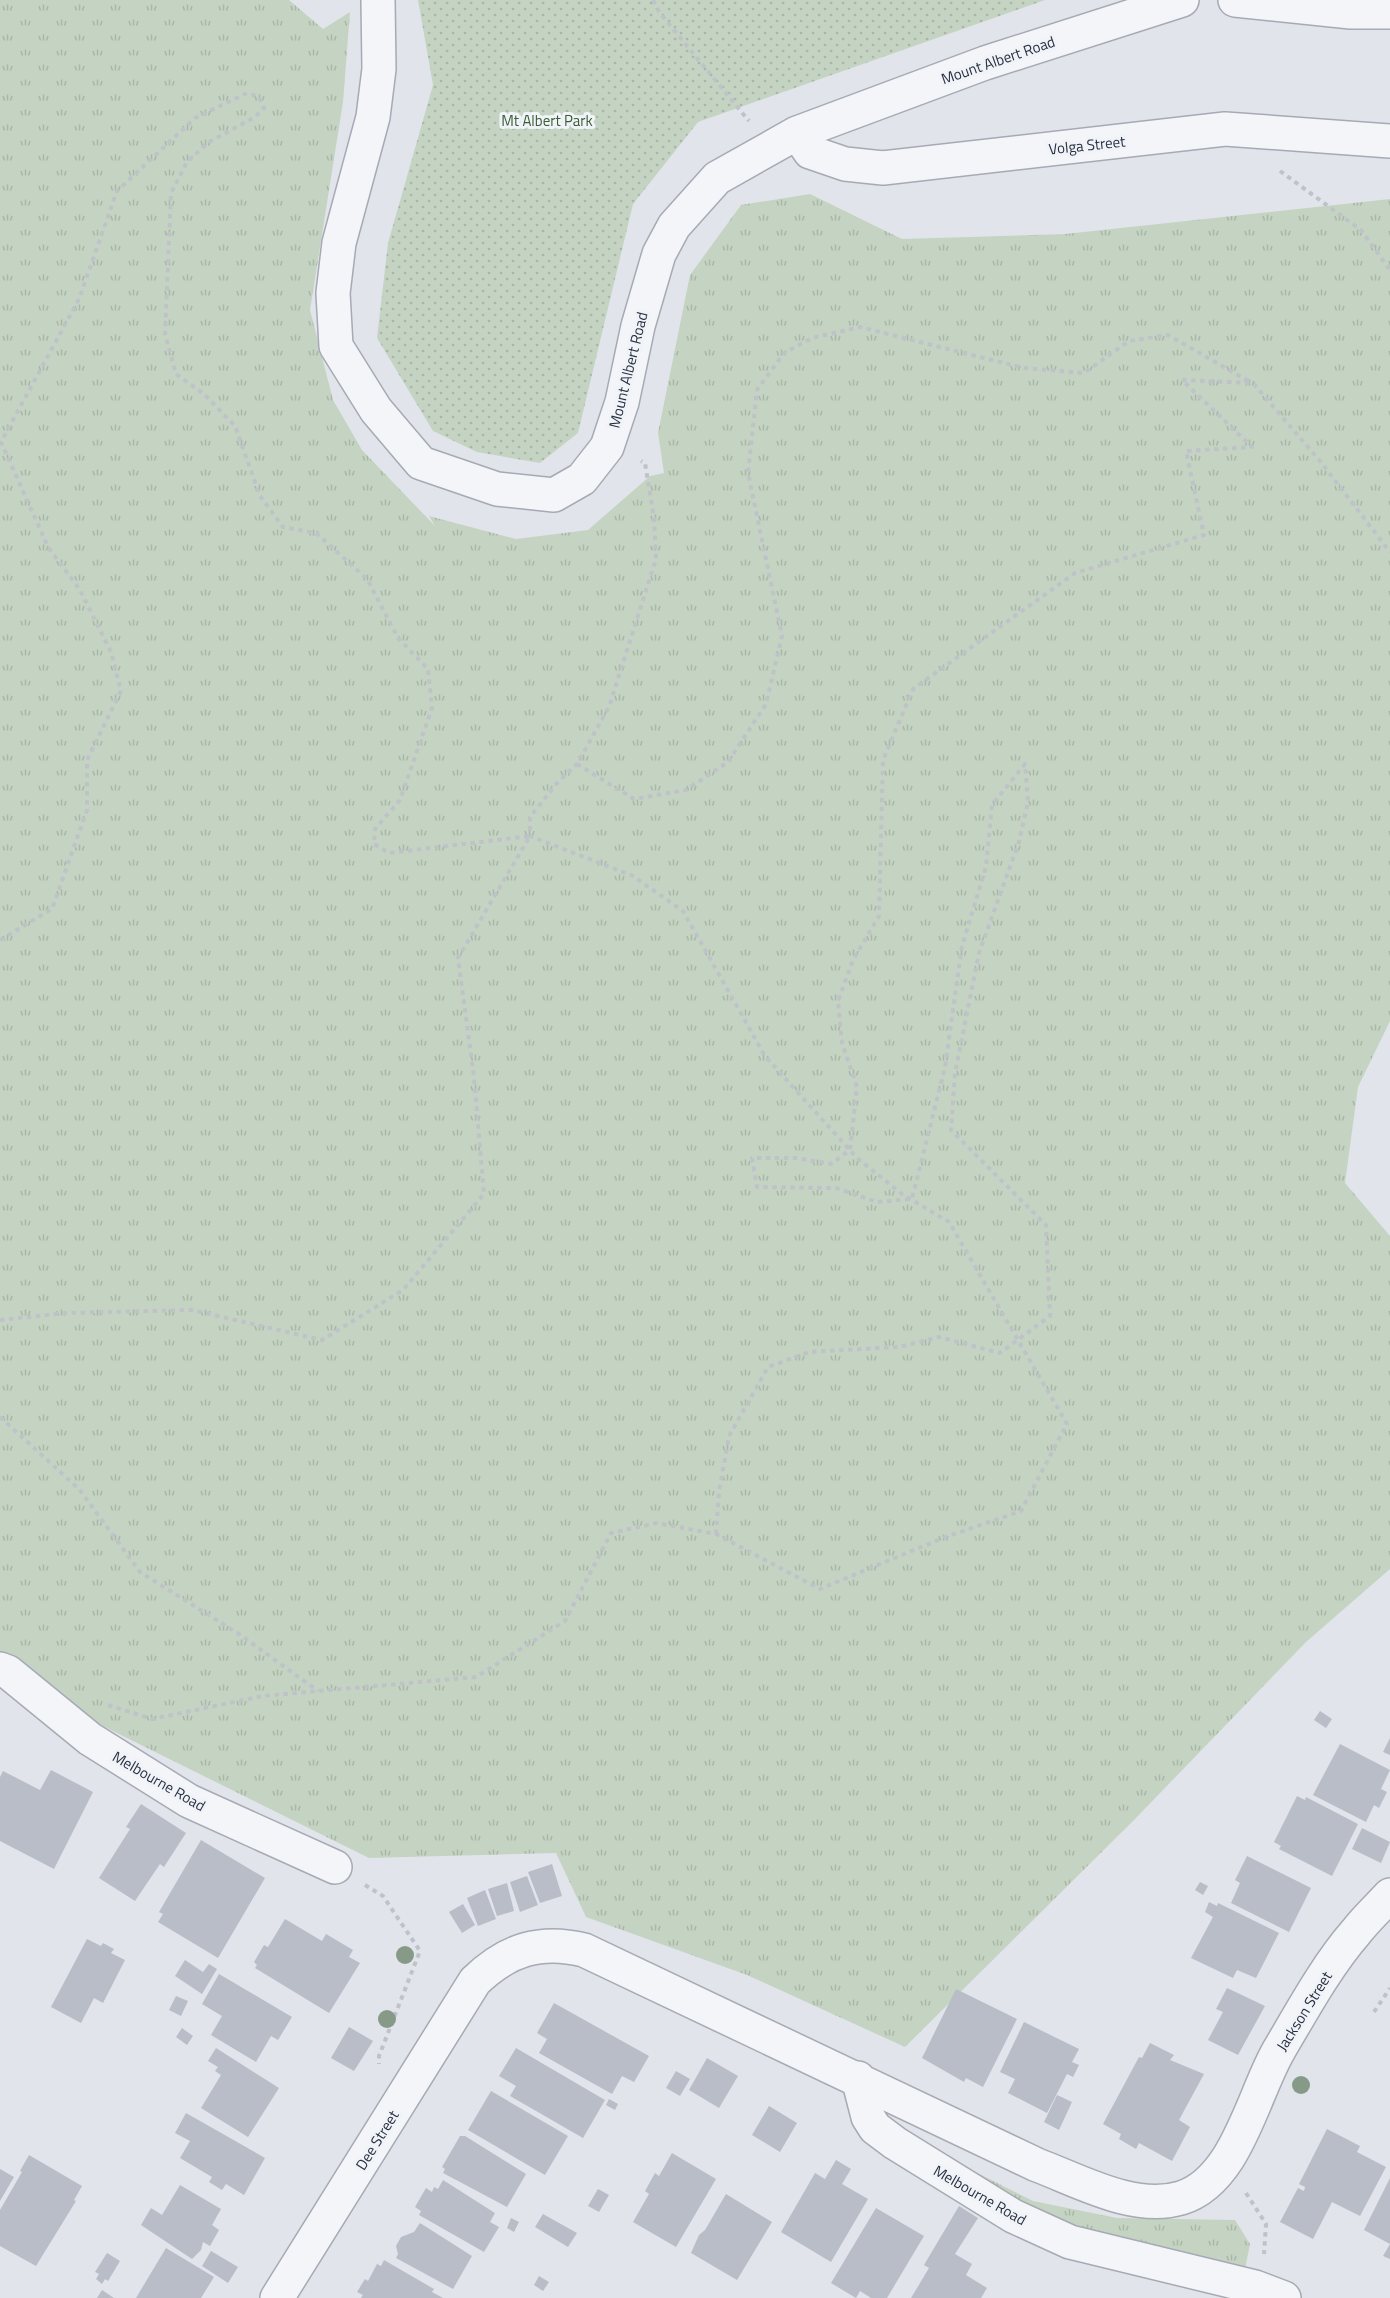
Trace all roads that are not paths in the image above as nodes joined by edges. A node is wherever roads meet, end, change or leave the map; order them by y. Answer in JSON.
{"nodes":[{"id":1,"x":378,"y":0,"type":"edge"},
{"id":2,"x":1182,"y":0,"type":"edge"},
{"id":3,"x":1235,"y":0,"type":"edge"},
{"id":4,"x":1390,"y":12,"type":"edge"},
{"id":5,"x":797,"y":133,"type":"junction"},
{"id":6,"x":1390,"y":141,"type":"edge"},
{"id":7,"x":0,"y":1669,"type":"edge"},
{"id":8,"x":335,"y":1867,"type":"road end"},
{"id":9,"x":1390,"y":1895,"type":"edge"},
{"id":10,"x":858,"y":2078,"type":"junction"},
{"id":11,"x":1269,"y":2292,"type":"edge"},
{"id":12,"x":277,"y":2298,"type":"edge"}],
"edges":[{"from":1,"to":5,"type":"street","name":"Mount Albert Road"},
{"from":2,"to":5,"type":"street","name":"Mount Albert Road"},
{"from":3,"to":4,"type":"street"},
{"from":5,"to":6,"type":"street","name":"Volga Street"},
{"from":7,"to":8,"type":"street","name":"Melbourne Road"},
{"from":9,"to":10,"type":"street","name":"Jackson Street"},
{"from":10,"to":11,"type":"street","name":"Melbourne Road"},
{"from":10,"to":12,"type":"street","name":"Dee Street"}]}
